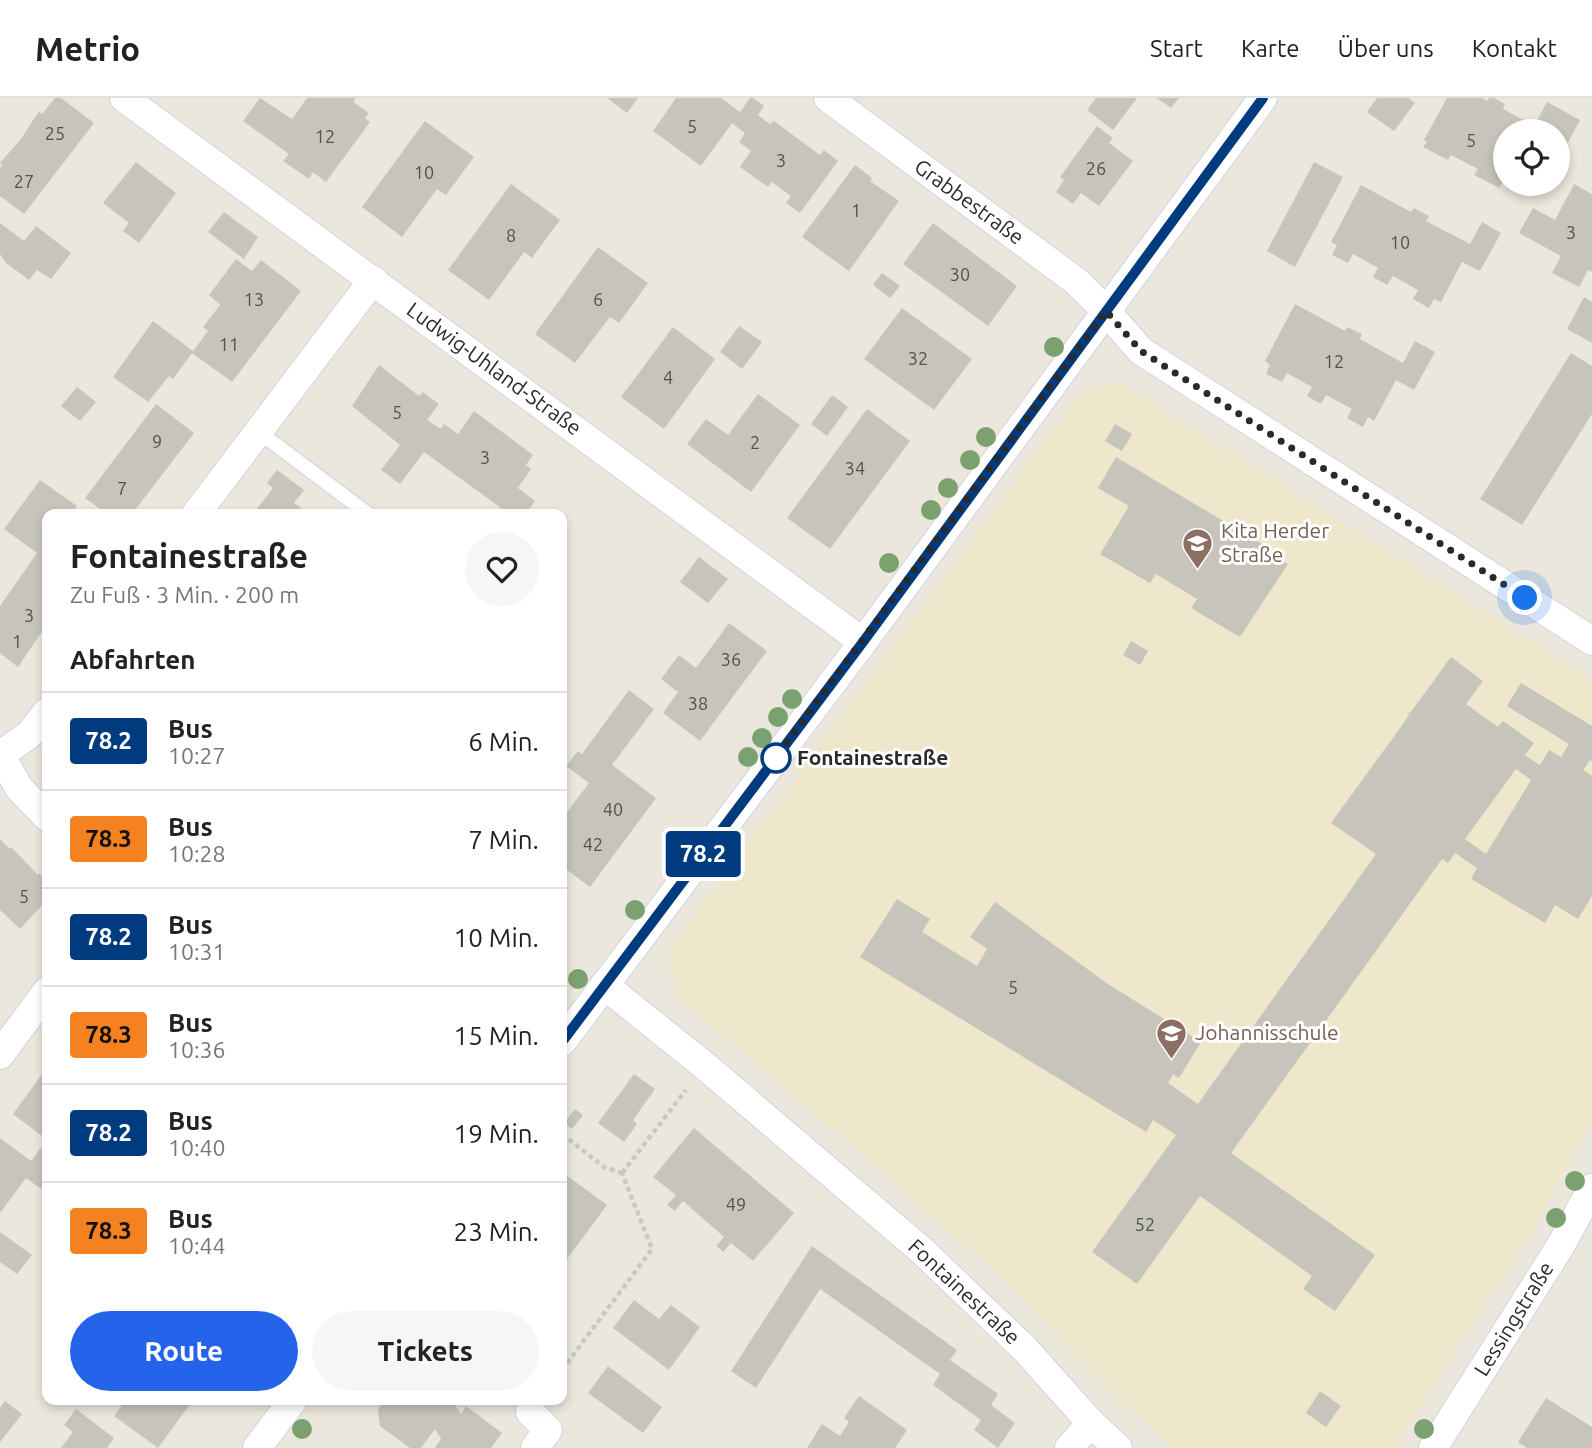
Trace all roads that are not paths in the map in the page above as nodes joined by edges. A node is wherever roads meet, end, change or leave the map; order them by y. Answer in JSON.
{"nodes":[{"id":1,"x":124,"y":98,"type":"edge"},
{"id":2,"x":828,"y":98,"type":"edge"},
{"id":3,"x":1263,"y":98,"type":"edge"},
{"id":4,"x":373,"y":280,"type":"junction"},
{"id":5,"x":1106,"y":311,"type":"junction"},
{"id":6,"x":259,"y":432,"type":"junction"},
{"id":7,"x":201,"y":509,"type":"edge"},
{"id":8,"x":361,"y":509,"type":"edge"},
{"id":9,"x":1592,"y":641,"type":"edge"},
{"id":10,"x":863,"y":642,"type":"junction"},
{"id":11,"x":42,"y":718,"type":"edge"},
{"id":12,"x":0,"y":755,"type":"edge"},
{"id":13,"x":42,"y":812,"type":"edge"},
{"id":14,"x":604,"y":985,"type":"junction"},
{"id":15,"x":42,"y":998,"type":"edge"},
{"id":16,"x":567,"y":1035,"type":"edge"},
{"id":17,"x":0,"y":1055,"type":"edge"},
{"id":18,"x":1592,"y":1188,"type":"edge"},
{"id":19,"x":289,"y":1405,"type":"edge"},
{"id":20,"x":530,"y":1412,"type":"dead end"},
{"id":21,"x":1091,"y":1423,"type":"junction"},
{"id":22,"x":257,"y":1448,"type":"edge"},
{"id":23,"x":535,"y":1448,"type":"edge"},
{"id":24,"x":1069,"y":1448,"type":"edge"},
{"id":25,"x":1118,"y":1448,"type":"edge"},
{"id":26,"x":1433,"y":1448,"type":"edge"}],
"edges":[{"from":1,"to":4,"type":"street","name":"Ludwig-Uhland-Straße"},
{"from":2,"to":5,"type":"street","name":"Grabbestraße"},
{"from":3,"to":5,"type":"street"},
{"from":4,"to":6,"type":"street"},
{"from":4,"to":10,"type":"street","name":"Ludwig-Uhland-Straße"},
{"from":5,"to":9,"type":"street","name":"Grabbestraße"},
{"from":5,"to":10,"type":"street"},
{"from":6,"to":7,"type":"street"},
{"from":6,"to":8,"type":"lane"},
{"from":10,"to":14,"type":"street"},
{"from":11,"to":12,"type":"street"},
{"from":12,"to":13,"type":"street"},
{"from":14,"to":16,"type":"street"},
{"from":14,"to":21,"type":"street","name":"Fontainestraße"},
{"from":15,"to":17,"type":"street"},
{"from":18,"to":26,"type":"street","name":"Lessingstraße"},
{"from":19,"to":22,"type":"street"},
{"from":20,"to":23,"type":"street"},
{"from":21,"to":24,"type":"street"},
{"from":21,"to":25,"type":"street","name":"Fontainestraße"}]}
